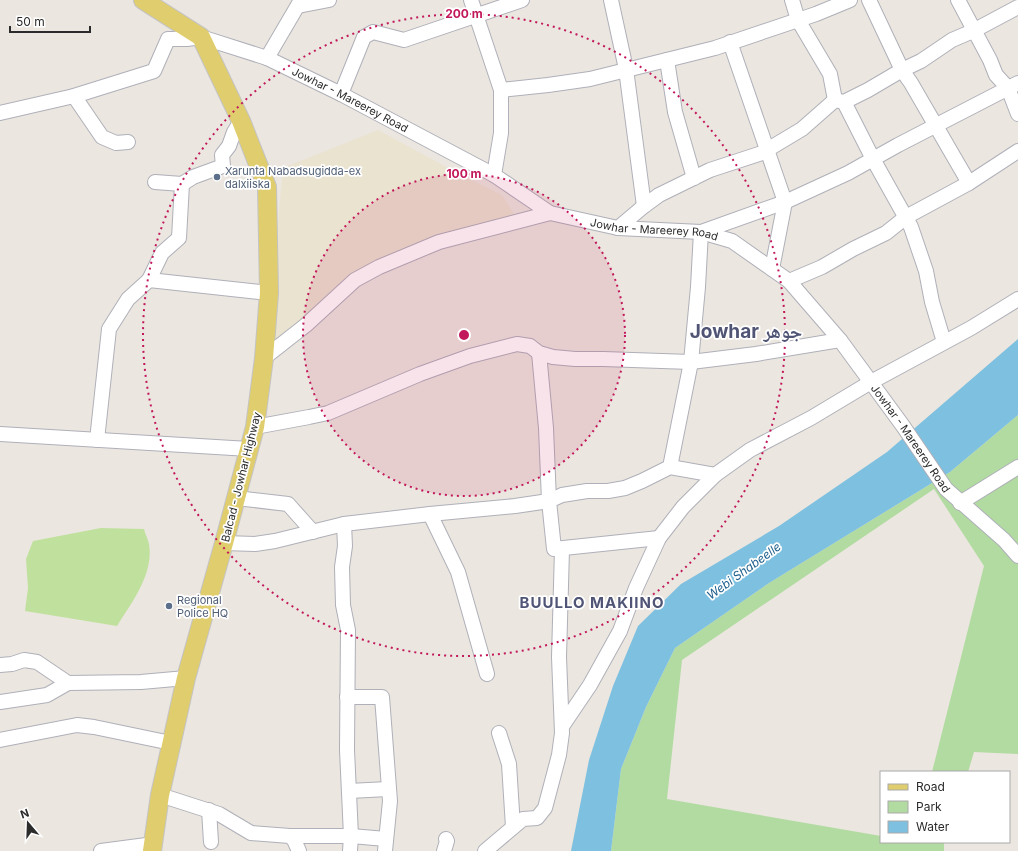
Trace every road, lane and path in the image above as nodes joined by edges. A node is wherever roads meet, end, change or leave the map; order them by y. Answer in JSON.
{"nodes":[{"id":1,"x":143,"y":0,"type":"edge"},
{"id":2,"x":329,"y":0,"type":"edge"},
{"id":3,"x":471,"y":0,"type":"edge"},
{"id":4,"x":522,"y":0,"type":"edge"},
{"id":5,"x":610,"y":0,"type":"edge"},
{"id":6,"x":792,"y":0,"type":"edge"},
{"id":7,"x":850,"y":0,"type":"edge"},
{"id":8,"x":869,"y":0,"type":"edge"},
{"id":9,"x":958,"y":0,"type":"edge"},
{"id":10,"x":300,"y":3,"type":"edge"},
{"id":11,"x":1018,"y":7,"type":"edge"},
{"id":12,"x":477,"y":16,"type":"junction"},
{"id":13,"x":798,"y":20,"type":"junction"},
{"id":14,"x":973,"y":31,"type":"junction"},
{"id":15,"x":202,"y":37,"type":"junction"},
{"id":16,"x":730,"y":42,"type":"junction"},
{"id":17,"x":267,"y":58,"type":"junction"},
{"id":18,"x":667,"y":60,"type":"junction"},
{"id":19,"x":626,"y":69,"type":"junction"},
{"id":20,"x":902,"y":70,"type":"junction"},
{"id":21,"x":1013,"y":85,"type":"edge"},
{"id":22,"x":501,"y":90,"type":"junction"},
{"id":23,"x":340,"y":94,"type":"junction"},
{"id":24,"x":74,"y":96,"type":"junction"},
{"id":25,"x":840,"y":101,"type":"junction"},
{"id":26,"x":0,"y":114,"type":"edge"},
{"id":27,"x":1018,"y":114,"type":"edge"},
{"id":28,"x":241,"y":121,"type":"junction"},
{"id":29,"x":936,"y":125,"type":"junction"},
{"id":30,"x":128,"y":142,"type":"dead end"},
{"id":31,"x":766,"y":150,"type":"junction"},
{"id":32,"x":1018,"y":151,"type":"edge"},
{"id":33,"x":873,"y":159,"type":"junction"},
{"id":34,"x":494,"y":175,"type":"junction"},
{"id":35,"x":694,"y":178,"type":"junction"},
{"id":36,"x":155,"y":182,"type":"dead end"},
{"id":37,"x":969,"y":183,"type":"junction"},
{"id":38,"x":182,"y":184,"type":"junction"},
{"id":39,"x":786,"y":202,"type":"junction"},
{"id":40,"x":644,"y":206,"type":"junction"},
{"id":41,"x":550,"y":213,"type":"junction"},
{"id":42,"x":906,"y":217,"type":"junction"},
{"id":43,"x":618,"y":228,"type":"junction"},
{"id":44,"x":701,"y":232,"type":"junction"},
{"id":45,"x":772,"y":269,"type":"junction"},
{"id":46,"x":149,"y":280,"type":"junction"},
{"id":47,"x":789,"y":281,"type":"junction"},
{"id":48,"x":269,"y":293,"type":"junction"},
{"id":49,"x":1018,"y":299,"type":"edge"},
{"id":50,"x":840,"y":340,"type":"junction"},
{"id":51,"x":944,"y":342,"type":"junction"},
{"id":52,"x":539,"y":353,"type":"junction"},
{"id":53,"x":264,"y":358,"type":"junction"},
{"id":54,"x":691,"y":362,"type":"junction"},
{"id":55,"x":871,"y":382,"type":"junction"},
{"id":56,"x":255,"y":426,"type":"junction"},
{"id":57,"x":0,"y":434,"type":"edge"},
{"id":58,"x":97,"y":440,"type":"junction"},
{"id":59,"x":249,"y":449,"type":"junction"},
{"id":60,"x":670,"y":467,"type":"junction"},
{"id":61,"x":1018,"y":467,"type":"edge"},
{"id":62,"x":715,"y":475,"type":"junction"},
{"id":63,"x":236,"y":498,"type":"junction"},
{"id":64,"x":549,"y":501,"type":"junction"},
{"id":65,"x":960,"y":503,"type":"junction"},
{"id":66,"x":430,"y":514,"type":"junction"},
{"id":67,"x":344,"y":524,"type":"junction"},
{"id":68,"x":313,"y":532,"type":"junction"},
{"id":69,"x":659,"y":538,"type":"junction"},
{"id":70,"x":224,"y":543,"type":"junction"},
{"id":71,"x":562,"y":549,"type":"junction"},
{"id":72,"x":1018,"y":556,"type":"edge"},
{"id":73,"x":0,"y":665,"type":"edge"},
{"id":74,"x":487,"y":674,"type":"dead end"},
{"id":75,"x":186,"y":678,"type":"junction"},
{"id":76,"x":68,"y":683,"type":"junction"},
{"id":77,"x":347,"y":697,"type":"junction"},
{"id":78,"x":0,"y":702,"type":"edge"},
{"id":79,"x":563,"y":725,"type":"junction"},
{"id":80,"x":499,"y":733,"type":"dead end"},
{"id":81,"x":0,"y":740,"type":"edge"},
{"id":82,"x":171,"y":742,"type":"junction"},
{"id":83,"x":388,"y":789,"type":"junction"},
{"id":84,"x":349,"y":790,"type":"junction"},
{"id":85,"x":160,"y":795,"type":"junction"},
{"id":86,"x":209,"y":810,"type":"junction"},
{"id":87,"x":513,"y":827,"type":"junction"},
{"id":88,"x":290,"y":836,"type":"junction"},
{"id":89,"x":351,"y":836,"type":"junction"},
{"id":90,"x":211,"y":842,"type":"dead end"},
{"id":91,"x":385,"y":845,"type":"edge"},
{"id":92,"x":153,"y":847,"type":"edge"},
{"id":93,"x":101,"y":851,"type":"edge"},
{"id":94,"x":298,"y":851,"type":"edge"},
{"id":95,"x":350,"y":851,"type":"edge"},
{"id":96,"x":485,"y":851,"type":"edge"}],
"edges":[{"from":1,"to":15,"type":"main road"},
{"from":2,"to":10,"type":"street"},
{"from":3,"to":12,"type":"street"},
{"from":4,"to":12,"type":"street"},
{"from":5,"to":19,"type":"street"},
{"from":6,"to":13,"type":"street"},
{"from":7,"to":13,"type":"street"},
{"from":8,"to":20,"type":"street"},
{"from":9,"to":14,"type":"street"},
{"from":10,"to":17,"type":"street"},
{"from":11,"to":14,"type":"street"},
{"from":12,"to":22,"type":"street"},
{"from":12,"to":23,"type":"street"},
{"from":13,"to":16,"type":"street"},
{"from":13,"to":25,"type":"street"},
{"from":14,"to":20,"type":"street"},
{"from":14,"to":21,"type":"street"},
{"from":15,"to":17,"type":"street","name":"Jowhar - Mareerey Road"},
{"from":15,"to":24,"type":"street"},
{"from":15,"to":28,"type":"main road","name":"Balcad - Jowhar Highway"},
{"from":16,"to":18,"type":"street"},
{"from":16,"to":31,"type":"street"},
{"from":17,"to":23,"type":"street","name":"Jowhar - Mareerey Road"},
{"from":18,"to":19,"type":"street"},
{"from":18,"to":35,"type":"street"},
{"from":19,"to":22,"type":"street"},
{"from":19,"to":40,"type":"street"},
{"from":20,"to":25,"type":"street"},
{"from":20,"to":29,"type":"street"},
{"from":21,"to":27,"type":"street"},
{"from":21,"to":29,"type":"street"},
{"from":22,"to":34,"type":"street"},
{"from":23,"to":34,"type":"street","name":"Jowhar - Mareerey Road"},
{"from":24,"to":26,"type":"street"},
{"from":24,"to":30,"type":"street"},
{"from":25,"to":31,"type":"street"},
{"from":25,"to":33,"type":"street"},
{"from":28,"to":38,"type":"street"},
{"from":28,"to":48,"type":"main road","name":"Balcad - Jowhar Highway"},
{"from":29,"to":33,"type":"street"},
{"from":29,"to":37,"type":"street"},
{"from":31,"to":35,"type":"street"},
{"from":31,"to":39,"type":"street"},
{"from":32,"to":37,"type":"street"},
{"from":33,"to":39,"type":"street"},
{"from":33,"to":42,"type":"street"},
{"from":34,"to":41,"type":"street","name":"Jowhar - Mareerey Road"},
{"from":35,"to":40,"type":"street"},
{"from":36,"to":38,"type":"street"},
{"from":37,"to":42,"type":"street"},
{"from":38,"to":46,"type":"street"},
{"from":39,"to":44,"type":"street"},
{"from":39,"to":45,"type":"street"},
{"from":40,"to":43,"type":"street"},
{"from":41,"to":43,"type":"street","name":"Jowhar - Mareerey Road"},
{"from":41,"to":53,"type":"street"},
{"from":42,"to":47,"type":"street"},
{"from":42,"to":51,"type":"street"},
{"from":43,"to":44,"type":"street","name":"Jowhar - Mareerey Road"},
{"from":44,"to":45,"type":"street","name":"Jowhar - Mareerey Road"},
{"from":44,"to":54,"type":"street"},
{"from":45,"to":47,"type":"street","name":"Jowhar - Mareerey Road"},
{"from":46,"to":48,"type":"street"},
{"from":46,"to":58,"type":"street"},
{"from":47,"to":50,"type":"street","name":"Jowhar - Mareerey Road"},
{"from":48,"to":53,"type":"main road","name":"Balcad - Jowhar Highway"},
{"from":49,"to":51,"type":"street"},
{"from":50,"to":54,"type":"street"},
{"from":50,"to":55,"type":"street","name":"Jowhar - Mareerey Road"},
{"from":51,"to":55,"type":"street"},
{"from":52,"to":54,"type":"street"},
{"from":52,"to":56,"type":"street"},
{"from":52,"to":64,"type":"street"},
{"from":53,"to":56,"type":"main road","name":"Balcad - Jowhar Highway"},
{"from":54,"to":60,"type":"street"},
{"from":55,"to":62,"type":"street"},
{"from":55,"to":65,"type":"street","name":"Jowhar - Mareerey Road"},
{"from":56,"to":59,"type":"main road","name":"Balcad - Jowhar Highway"},
{"from":57,"to":58,"type":"street"},
{"from":58,"to":59,"type":"street"},
{"from":59,"to":63,"type":"main road","name":"Balcad - Jowhar Highway"},
{"from":60,"to":62,"type":"street"},
{"from":60,"to":64,"type":"street"},
{"from":61,"to":65,"type":"street"},
{"from":62,"to":69,"type":"street"},
{"from":63,"to":68,"type":"street"},
{"from":63,"to":70,"type":"main road","name":"Balcad - Jowhar Highway"},
{"from":64,"to":66,"type":"street"},
{"from":64,"to":71,"type":"street"},
{"from":65,"to":72,"type":"street","name":"Jowhar - Mareerey Road"},
{"from":66,"to":67,"type":"street"},
{"from":66,"to":74,"type":"street"},
{"from":67,"to":68,"type":"street"},
{"from":67,"to":77,"type":"street"},
{"from":68,"to":70,"type":"street"},
{"from":69,"to":71,"type":"street"},
{"from":69,"to":79,"type":"street"},
{"from":70,"to":75,"type":"main road","name":"Balcad - Jowhar Highway"},
{"from":71,"to":79,"type":"street"},
{"from":73,"to":76,"type":"street"},
{"from":75,"to":76,"type":"street"},
{"from":75,"to":82,"type":"main road","name":"Balcad - Jowhar Highway"},
{"from":76,"to":78,"type":"street"},
{"from":77,"to":83,"type":"street"},
{"from":77,"to":84,"type":"street"},
{"from":79,"to":87,"type":"street"},
{"from":80,"to":87,"type":"street"},
{"from":81,"to":82,"type":"street"},
{"from":82,"to":85,"type":"main road","name":"Balcad - Jowhar Highway"},
{"from":83,"to":84,"type":"street"},
{"from":83,"to":91,"type":"street"},
{"from":84,"to":89,"type":"street"},
{"from":85,"to":86,"type":"street"},
{"from":85,"to":92,"type":"main road","name":"Balcad - Jowhar Highway"},
{"from":86,"to":88,"type":"street"},
{"from":86,"to":90,"type":"street"},
{"from":87,"to":96,"type":"street"},
{"from":88,"to":89,"type":"street"},
{"from":88,"to":94,"type":"street"},
{"from":89,"to":91,"type":"street"},
{"from":89,"to":95,"type":"street"},
{"from":92,"to":93,"type":"street"}]}
